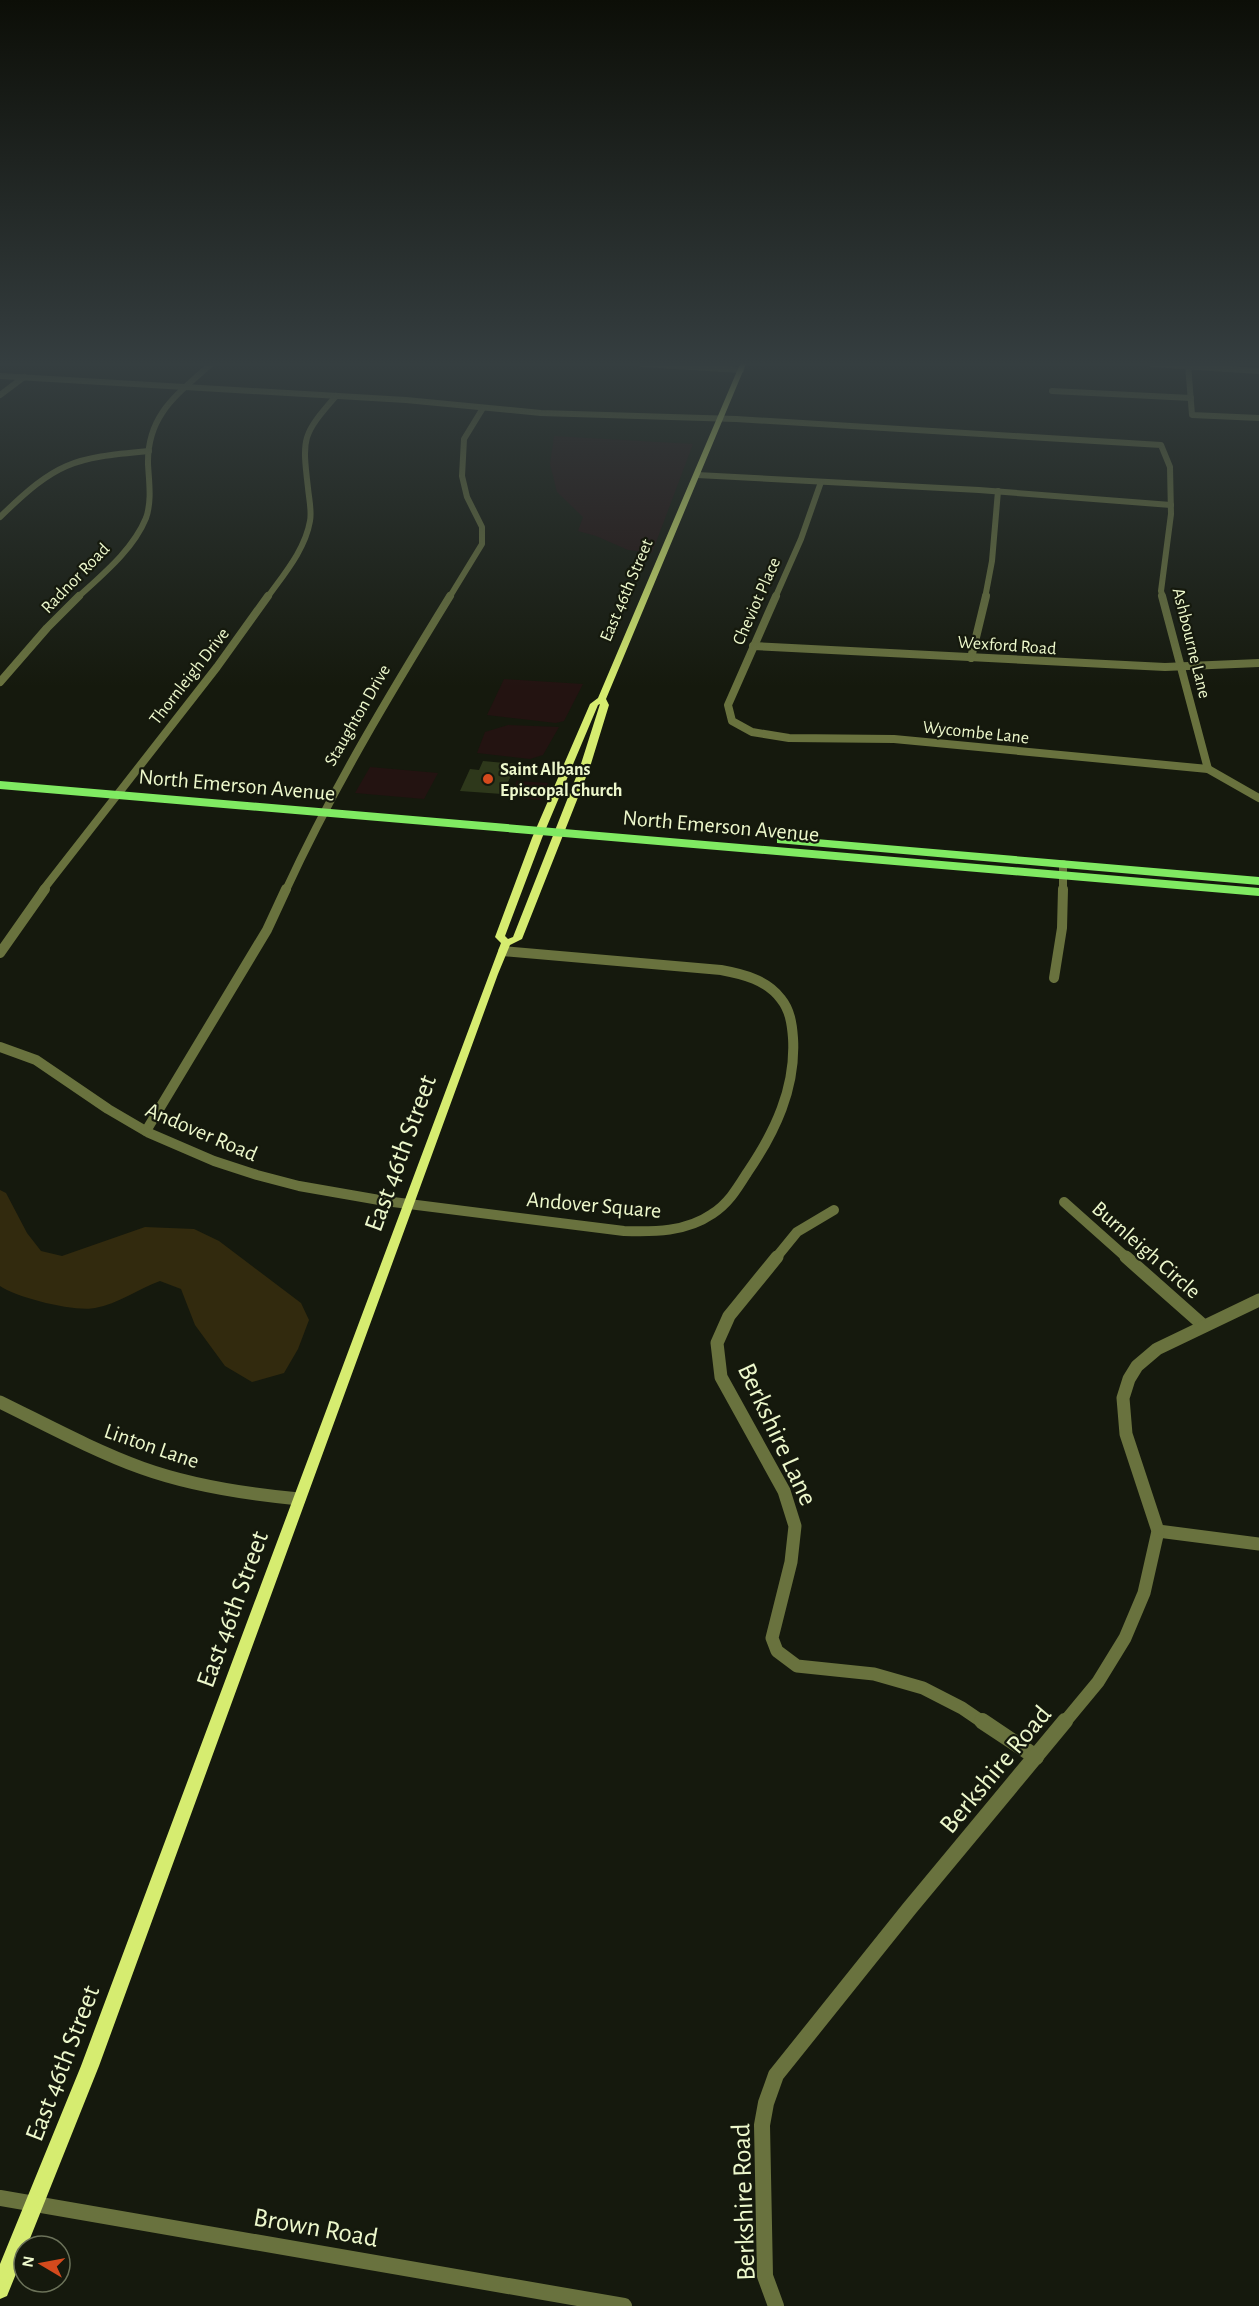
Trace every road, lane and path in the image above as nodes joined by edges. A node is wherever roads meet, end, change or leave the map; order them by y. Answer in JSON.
{"nodes":[{"id":1,"x":52,"y":472,"type":"edge"},
{"id":2,"x":149,"y":472,"type":"edge"},
{"id":3,"x":306,"y":472,"type":"edge"},
{"id":4,"x":462,"y":472,"type":"edge"},
{"id":5,"x":698,"y":472,"type":"edge"},
{"id":6,"x":1170,"y":472,"type":"edge"},
{"id":7,"x":697,"y":475,"type":"junction"},
{"id":8,"x":821,"y":482,"type":"junction"},
{"id":9,"x":998,"y":492,"type":"junction"},
{"id":10,"x":1171,"y":505,"type":"junction"},
{"id":11,"x":0,"y":517,"type":"edge"},
{"id":12,"x":753,"y":646,"type":"junction"},
{"id":13,"x":971,"y":658,"type":"junction"},
{"id":14,"x":1259,"y":663,"type":"edge"},
{"id":15,"x":1181,"y":666,"type":"junction"},
{"id":16,"x":0,"y":682,"type":"edge"},
{"id":17,"x":602,"y":699,"type":"junction"},
{"id":18,"x":741,"y":728,"type":"joint"},
{"id":19,"x":1208,"y":769,"type":"junction"},
{"id":20,"x":0,"y":776,"type":"edge"},
{"id":21,"x":0,"y":786,"type":"edge"},
{"id":22,"x":119,"y":790,"type":"junction"},
{"id":23,"x":1259,"y":798,"type":"edge"},
{"id":24,"x":326,"y":808,"type":"junction"},
{"id":25,"x":543,"y":826,"type":"junction"},
{"id":26,"x":561,"y":827,"type":"junction"},
{"id":27,"x":1063,"y":869,"type":"junction"},
{"id":28,"x":1259,"y":881,"type":"edge"},
{"id":29,"x":1259,"y":892,"type":"edge"},
{"id":30,"x":504,"y":947,"type":"junction"},
{"id":31,"x":0,"y":953,"type":"edge"},
{"id":32,"x":1054,"y":978,"type":"dead end"},
{"id":33,"x":0,"y":1047,"type":"edge"},
{"id":34,"x":146,"y":1131,"type":"junction"},
{"id":35,"x":1064,"y":1202,"type":"dead end"},
{"id":36,"x":408,"y":1204,"type":"junction"},
{"id":37,"x":834,"y":1210,"type":"dead end"},
{"id":38,"x":1259,"y":1300,"type":"edge"},
{"id":39,"x":1204,"y":1326,"type":"junction"},
{"id":40,"x":1,"y":1404,"type":"edge"},
{"id":41,"x":299,"y":1499,"type":"junction"},
{"id":42,"x":1158,"y":1531,"type":"junction"},
{"id":43,"x":1259,"y":1544,"type":"edge"},
{"id":44,"x":1036,"y":1758,"type":"junction"},
{"id":45,"x":0,"y":2198,"type":"edge"},
{"id":46,"x":34,"y":2204,"type":"junction"},
{"id":47,"x":0,"y":2289,"type":"edge"},
{"id":48,"x":624,"y":2306,"type":"edge"},
{"id":49,"x":776,"y":2306,"type":"edge"}],
"edges":[{"from":1,"to":11,"type":"street"},
{"from":2,"to":16,"type":"street","name":"Radnor Road"},
{"from":3,"to":22,"type":"street","name":"Thornleigh Drive"},
{"from":4,"to":24,"type":"street","name":"Staughton Drive"},
{"from":5,"to":7,"type":"main road","name":"East 46th Street"},
{"from":6,"to":10,"type":"street","name":"Ashbourne Lane"},
{"from":7,"to":8,"type":"street"},
{"from":7,"to":17,"type":"main road","name":"East 46th Street"},
{"from":8,"to":9,"type":"street"},
{"from":8,"to":12,"type":"street","name":"Cheviot Place"},
{"from":9,"to":10,"type":"street"},
{"from":9,"to":13,"type":"street"},
{"from":10,"to":15,"type":"street","name":"Ashbourne Lane"},
{"from":12,"to":13,"type":"street","name":"Wexford Road"},
{"from":12,"to":18,"type":"street","name":"Cheviot Place"},
{"from":13,"to":15,"type":"street","name":"Wexford Road"},
{"from":14,"to":15,"type":"street","name":"Wexford Road"},
{"from":15,"to":19,"type":"street","name":"Ashbourne Lane"},
{"from":17,"to":25,"type":"main road","name":"East 46th Street"},
{"from":17,"to":26,"type":"main road","name":"East 46th Street"},
{"from":18,"to":19,"type":"street","name":"Wycombe Lane"},
{"from":19,"to":23,"type":"street"},
{"from":20,"to":22,"type":"main road","name":"North Emerson Avenue"},
{"from":21,"to":22,"type":"main road","name":"North Emerson Avenue"},
{"from":22,"to":24,"type":"main road","name":"North Emerson Avenue"},
{"from":22,"to":31,"type":"street","name":"Thornleigh Drive"},
{"from":24,"to":25,"type":"main road","name":"North Emerson Avenue"},
{"from":24,"to":34,"type":"street","name":"Staughton Drive"},
{"from":25,"to":26,"type":"main road","name":"North Emerson Avenue"},
{"from":25,"to":30,"type":"main road","name":"East 46th Street"},
{"from":26,"to":27,"type":"main road","name":"North Emerson Avenue"},
{"from":26,"to":30,"type":"main road","name":"East 46th Street"},
{"from":27,"to":28,"type":"main road","name":"North Emerson Avenue"},
{"from":27,"to":29,"type":"main road","name":"North Emerson Avenue"},
{"from":27,"to":32,"type":"street"},
{"from":30,"to":36,"type":"main road","name":"East 46th Street"},
{"from":30,"to":36,"type":"street","name":"Andover Square"},
{"from":33,"to":34,"type":"street","name":"Andover Road"},
{"from":34,"to":36,"type":"street","name":"Andover Road"},
{"from":35,"to":39,"type":"street","name":"Burnleigh Circle"},
{"from":36,"to":41,"type":"main road","name":"East 46th Street"},
{"from":37,"to":44,"type":"street","name":"Berkshire Lane"},
{"from":38,"to":39,"type":"street"},
{"from":39,"to":42,"type":"street"},
{"from":40,"to":41,"type":"street","name":"Linton Lane"},
{"from":41,"to":46,"type":"main road","name":"East 46th Street"},
{"from":42,"to":43,"type":"street"},
{"from":42,"to":44,"type":"street","name":"Berkshire Road"},
{"from":44,"to":49,"type":"street","name":"Berkshire Road"},
{"from":45,"to":46,"type":"street","name":"Brown Road"},
{"from":46,"to":47,"type":"main road","name":"East 46th Street"},
{"from":46,"to":48,"type":"street","name":"Brown Road"}]}
